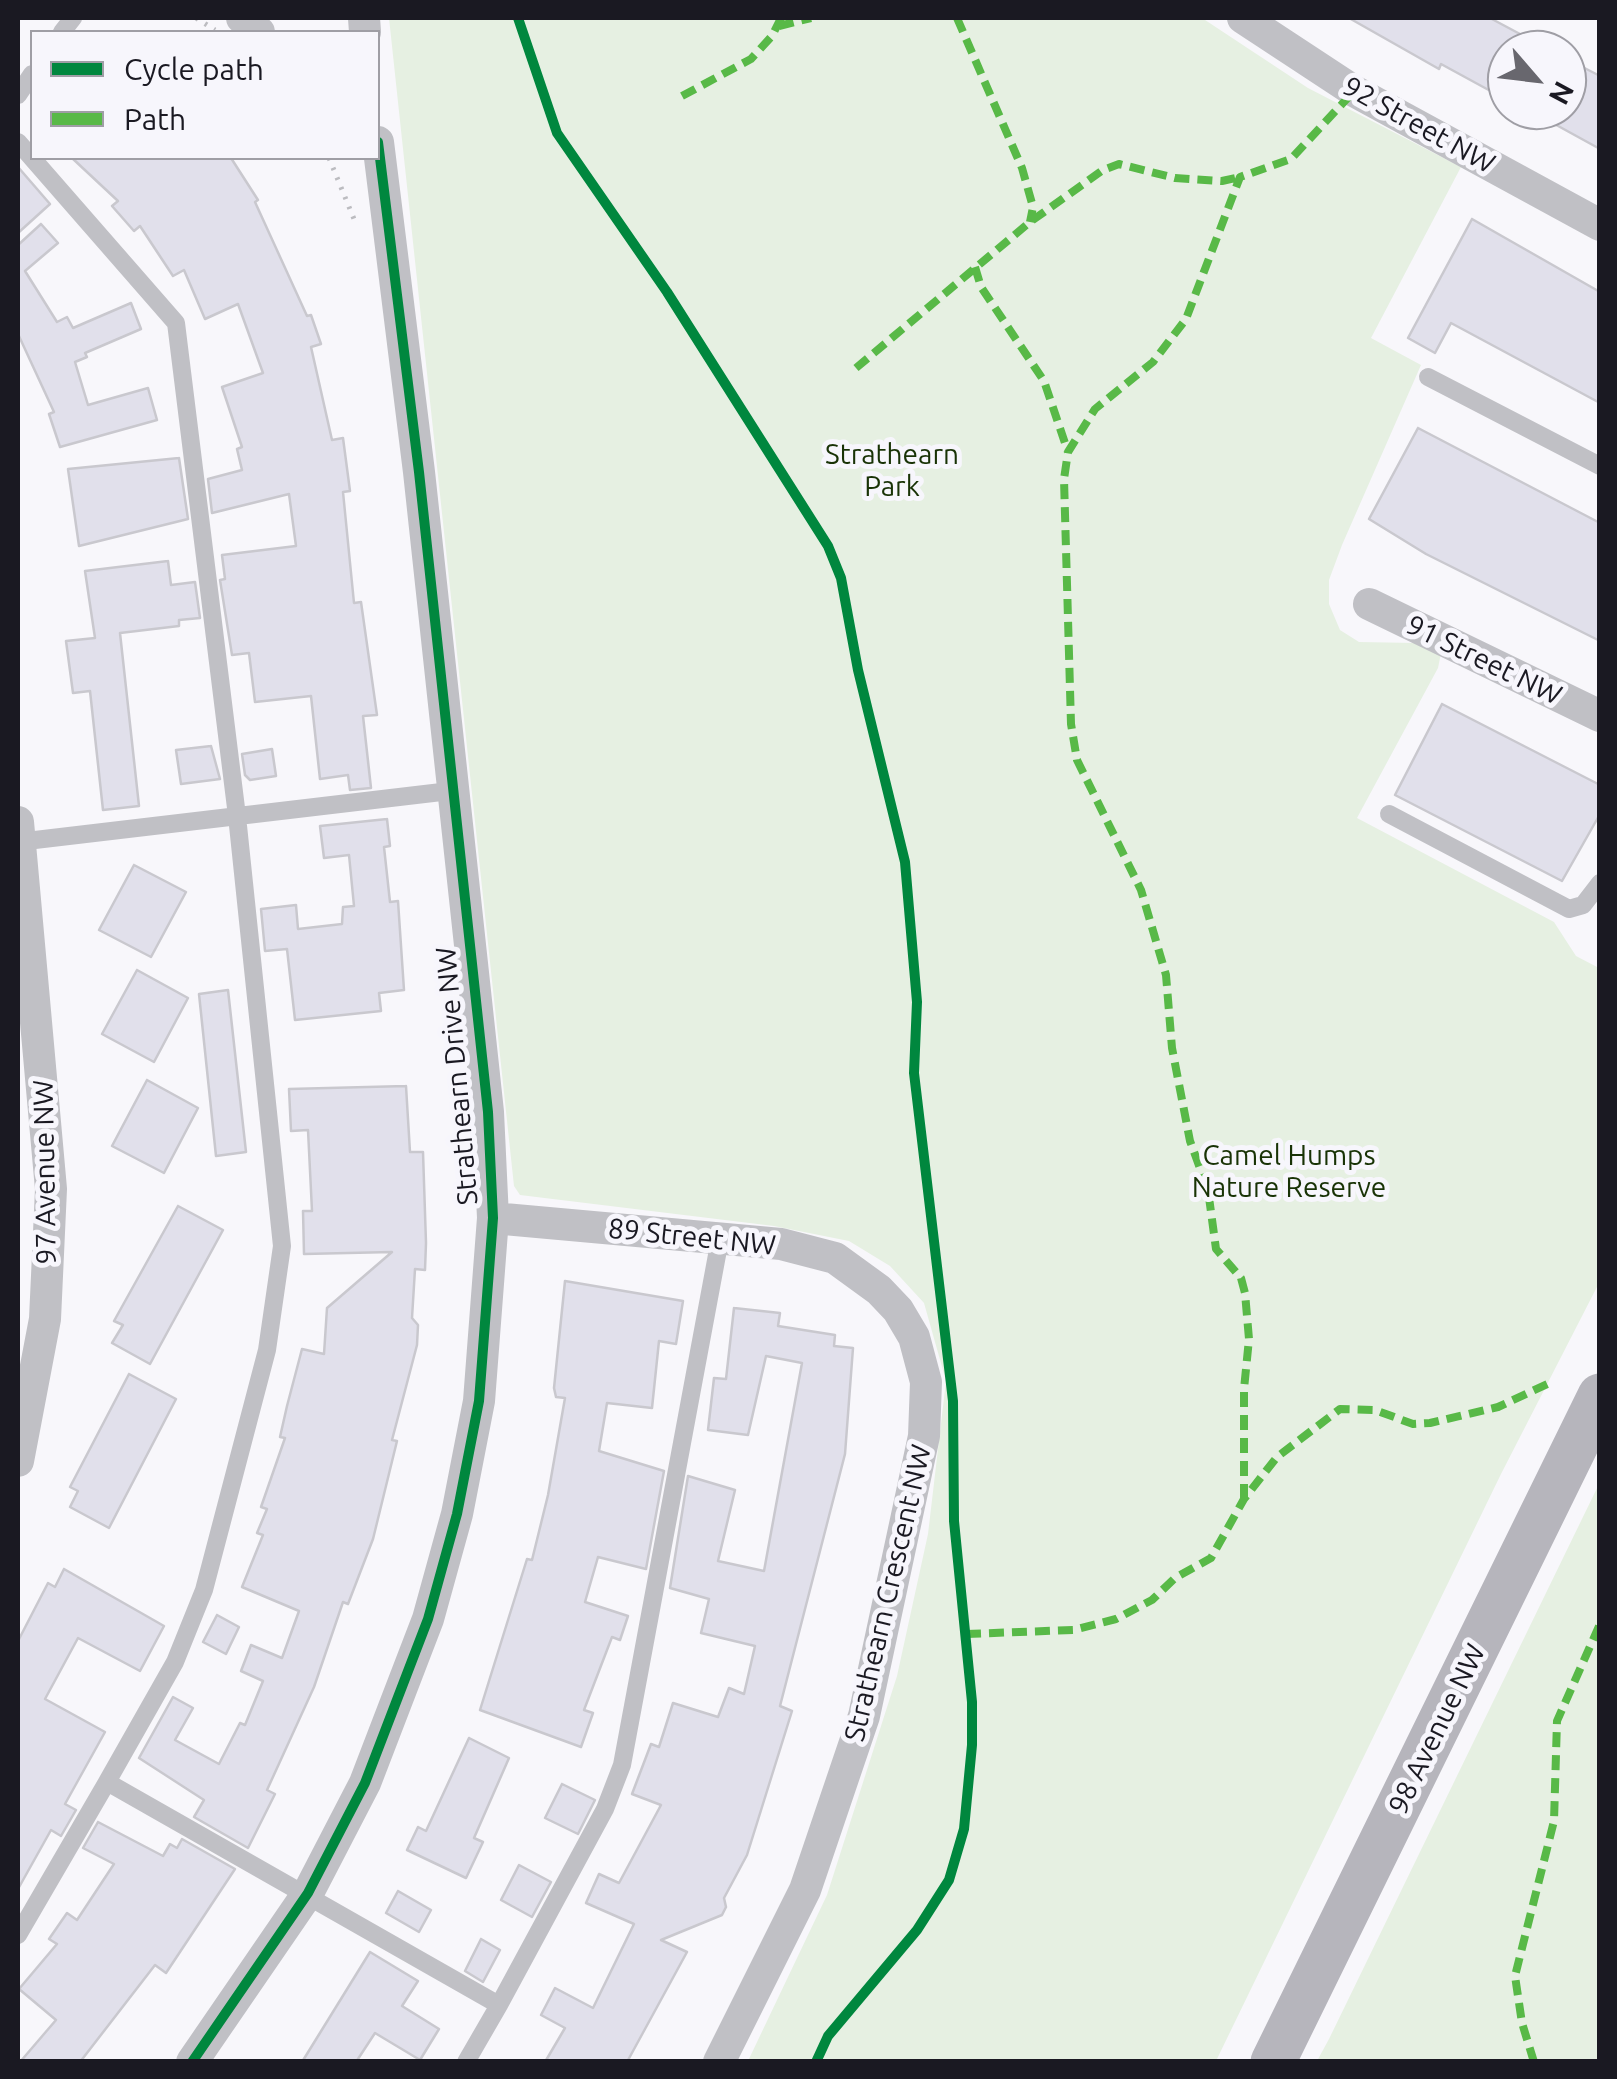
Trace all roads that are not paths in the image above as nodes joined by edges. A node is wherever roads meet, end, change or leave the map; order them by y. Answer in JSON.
{"nodes":[{"id":1,"x":1243,"y":18,"type":"edge"},
{"id":2,"x":34,"y":160,"type":"edge"},
{"id":3,"x":361,"y":160,"type":"edge"},
{"id":4,"x":380,"y":160,"type":"edge"},
{"id":5,"x":383,"y":190,"type":"junction"},
{"id":6,"x":1600,"y":224,"type":"edge"},
{"id":7,"x":1428,"y":378,"type":"dead end"},
{"id":8,"x":1600,"y":466,"type":"edge"},
{"id":9,"x":1369,"y":604,"type":"dead end"},
{"id":10,"x":1600,"y":716,"type":"edge"},
{"id":11,"x":450,"y":792,"type":"junction"},
{"id":12,"x":1389,"y":814,"type":"dead end"},
{"id":13,"x":237,"y":816,"type":"junction"},
{"id":14,"x":18,"y":835,"type":"edge"},
{"id":15,"x":1600,"y":883,"type":"edge"},
{"id":16,"x":492,"y":1218,"type":"junction"},
{"id":17,"x":720,"y":1238,"type":"junction"},
{"id":18,"x":880,"y":1290,"type":"joint"},
{"id":19,"x":1600,"y":1396,"type":"edge"},
{"id":20,"x":18,"y":1461,"type":"edge"},
{"id":21,"x":107,"y":1782,"type":"junction"},
{"id":22,"x":308,"y":1893,"type":"junction"},
{"id":23,"x":18,"y":1935,"type":"edge"},
{"id":24,"x":499,"y":2004,"type":"junction"},
{"id":25,"x":192,"y":2062,"type":"edge"},
{"id":26,"x":466,"y":2062,"type":"edge"},
{"id":27,"x":719,"y":2062,"type":"edge"},
{"id":28,"x":1274,"y":2062,"type":"edge"}],
"edges":[{"from":1,"to":6,"type":"street","name":"92 Street NW"},
{"from":2,"to":13,"type":"lane"},
{"from":3,"to":5,"type":"street","name":"Strathearn Drive NW"},
{"from":4,"to":5,"type":"street","name":"Strathearn Drive NW"},
{"from":5,"to":11,"type":"street","name":"Strathearn Drive NW"},
{"from":7,"to":8,"type":"lane"},
{"from":9,"to":10,"type":"street","name":"91 Street NW"},
{"from":11,"to":13,"type":"lane"},
{"from":11,"to":16,"type":"street","name":"Strathearn Drive NW"},
{"from":12,"to":15,"type":"lane"},
{"from":13,"to":14,"type":"lane"},
{"from":13,"to":21,"type":"lane"},
{"from":14,"to":20,"type":"street","name":"97 Avenue NW"},
{"from":16,"to":17,"type":"street","name":"89 Street NW"},
{"from":16,"to":22,"type":"street","name":"Strathearn Drive NW"},
{"from":17,"to":18,"type":"street","name":"89 Street NW"},
{"from":17,"to":24,"type":"lane"},
{"from":18,"to":27,"type":"street","name":"Strathearn Crescent NW"},
{"from":19,"to":28,"type":"main road","name":"98 Avenue NW"},
{"from":21,"to":22,"type":"lane"},
{"from":21,"to":23,"type":"lane"},
{"from":22,"to":24,"type":"lane"},
{"from":22,"to":25,"type":"street","name":"Strathearn Drive NW"},
{"from":24,"to":26,"type":"lane"}]}
